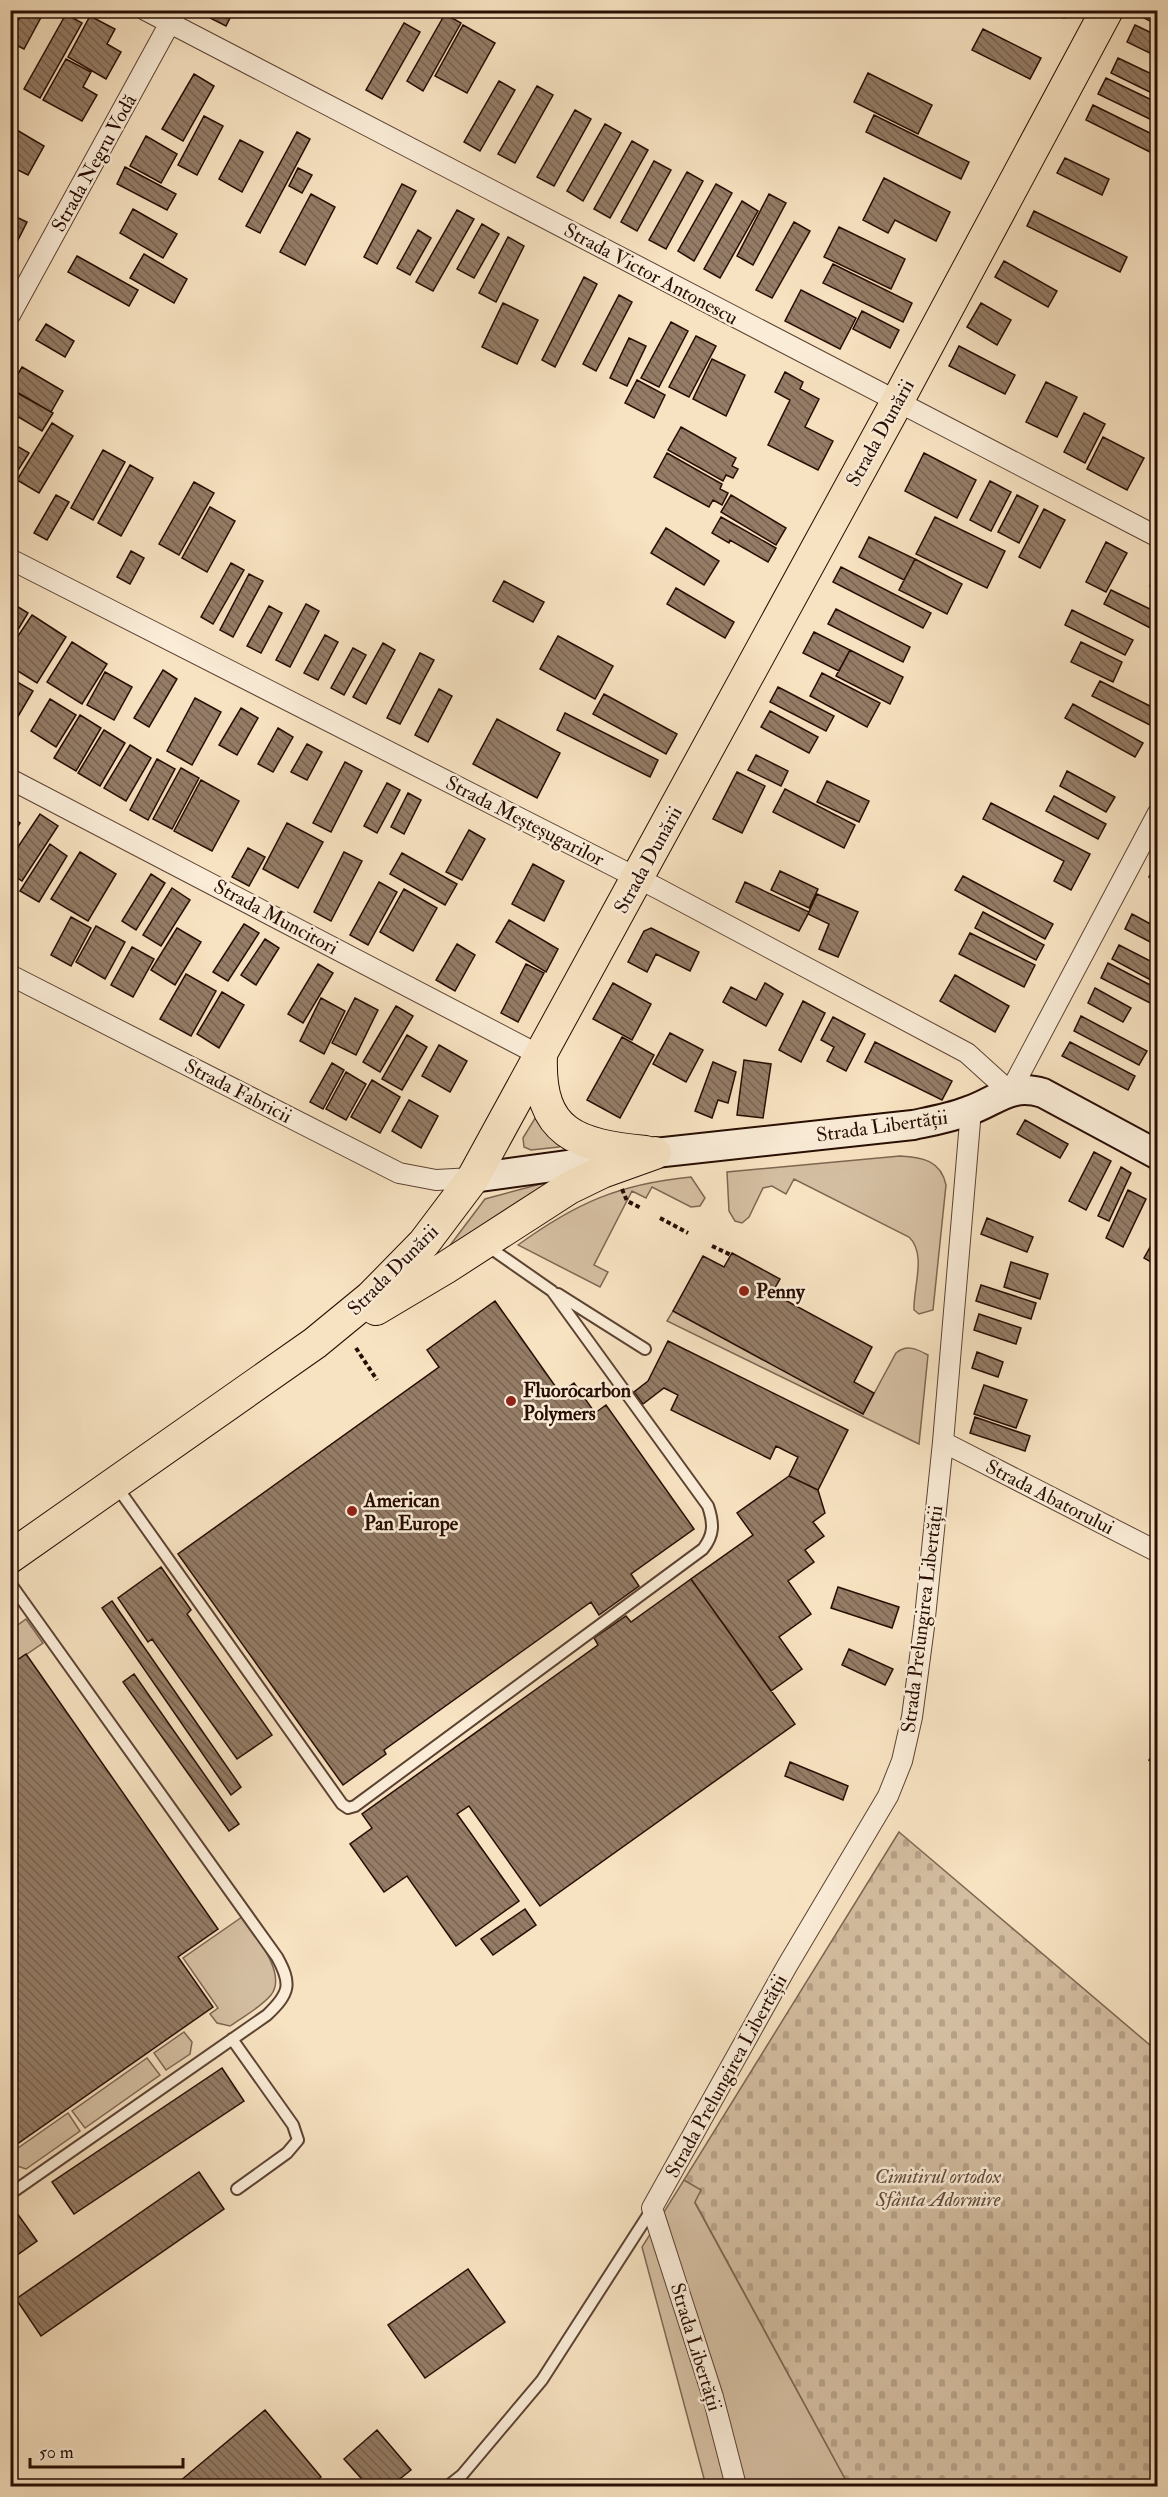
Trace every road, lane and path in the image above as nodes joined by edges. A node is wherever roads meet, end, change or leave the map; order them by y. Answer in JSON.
{"nodes":[{"id":1,"x":145,"y":10,"type":"edge"},
{"id":2,"x":1107,"y":10,"type":"edge"},
{"id":3,"x":173,"y":17,"type":"edge"},
{"id":4,"x":10,"y":315,"type":"edge"},
{"id":5,"x":897,"y":402,"type":"junction"},
{"id":6,"x":1158,"y":537,"type":"edge"},
{"id":7,"x":10,"y":559,"type":"edge"},
{"id":8,"x":10,"y":779,"type":"edge"},
{"id":9,"x":1158,"y":813,"type":"edge"},
{"id":10,"x":638,"y":878,"type":"junction"},
{"id":11,"x":10,"y":975,"type":"edge"},
{"id":12,"x":541,"y":1056,"type":"junction"},
{"id":13,"x":1010,"y":1092,"type":"junction"},
{"id":14,"x":971,"y":1110,"type":"junction"},
{"id":15,"x":655,"y":1153,"type":"junction"},
{"id":16,"x":1158,"y":1155,"type":"edge"},
{"id":17,"x":473,"y":1178,"type":"junction"},
{"id":18,"x":619,"y":1183,"type":"dead end"},
{"id":19,"x":641,"y":1208,"type":"dead end"},
{"id":20,"x":660,"y":1218,"type":"dead end"},
{"id":21,"x":688,"y":1233,"type":"dead end"},
{"id":22,"x":484,"y":1243,"type":"junction"},
{"id":23,"x":712,"y":1246,"type":"dead end"},
{"id":24,"x":731,"y":1255,"type":"dead end"},
{"id":25,"x":552,"y":1291,"type":"junction"},
{"id":26,"x":315,"y":1343,"type":"junction"},
{"id":27,"x":356,"y":1348,"type":"dead end"},
{"id":28,"x":645,"y":1349,"type":"dead end"},
{"id":29,"x":377,"y":1380,"type":"dead end"},
{"id":30,"x":943,"y":1442,"type":"junction"},
{"id":31,"x":115,"y":1484,"type":"junction"},
{"id":32,"x":1158,"y":1552,"type":"edge"},
{"id":33,"x":10,"y":1557,"type":"edge"},
{"id":34,"x":10,"y":1583,"type":"edge"},
{"id":35,"x":232,"y":2039,"type":"junction"},
{"id":36,"x":237,"y":2189,"type":"dead end"},
{"id":37,"x":10,"y":2194,"type":"edge"},
{"id":38,"x":652,"y":2208,"type":"junction"},
{"id":39,"x":448,"y":2487,"type":"edge"},
{"id":40,"x":736,"y":2487,"type":"edge"}],
"edges":[{"from":1,"to":3,"type":"street","name":"Strada Victor Antonescu"},
{"from":2,"to":5,"type":"main road","name":"Strada Dunării"},
{"from":3,"to":4,"type":"street","name":"Strada Negru Vodă"},
{"from":3,"to":5,"type":"street","name":"Strada Victor Antonescu"},
{"from":5,"to":6,"type":"street","name":"Strada Victor Antonescu"},
{"from":5,"to":10,"type":"main road","name":"Strada Dunării"},
{"from":7,"to":10,"type":"street","name":"Strada Meșteșugarilor"},
{"from":8,"to":12,"type":"street","name":"Strada Muncitori"},
{"from":9,"to":13,"type":"street"},
{"from":10,"to":12,"type":"main road","name":"Strada Dunării"},
{"from":10,"to":13,"type":"street","name":"Strada Meșteșugarilor"},
{"from":11,"to":17,"type":"street","name":"Strada Fabricii"},
{"from":12,"to":15,"type":"main road"},
{"from":12,"to":17,"type":"main road","name":"Strada Dunării"},
{"from":13,"to":14,"type":"street","name":"Strada Libertății"},
{"from":13,"to":16,"type":"street"},
{"from":14,"to":15,"type":"street","name":"Strada Libertății"},
{"from":14,"to":30,"type":"street","name":"Strada Prelungirea Libertății"},
{"from":15,"to":17,"type":"street","name":"Strada Libertății"},
{"from":15,"to":22,"type":"main road"},
{"from":17,"to":26,"type":"main road","name":"Strada Dunării"},
{"from":18,"to":19,"type":"path"},
{"from":20,"to":21,"type":"path"},
{"from":22,"to":25,"type":"lane"},
{"from":22,"to":26,"type":"main road"},
{"from":23,"to":24,"type":"path"},
{"from":25,"to":28,"type":"lane"},
{"from":25,"to":31,"type":"lane"},
{"from":26,"to":31,"type":"main road","name":"Strada Dunării"},
{"from":27,"to":29,"type":"path"},
{"from":30,"to":32,"type":"street","name":"Strada Abatorului"},
{"from":30,"to":38,"type":"street","name":"Strada Prelungirea Libertății"},
{"from":31,"to":33,"type":"main road","name":"Strada Dunării"},
{"from":34,"to":35,"type":"lane"},
{"from":35,"to":36,"type":"lane"},
{"from":35,"to":37,"type":"lane"},
{"from":38,"to":39,"type":"lane"},
{"from":38,"to":40,"type":"street","name":"Strada Libertății"}]}
